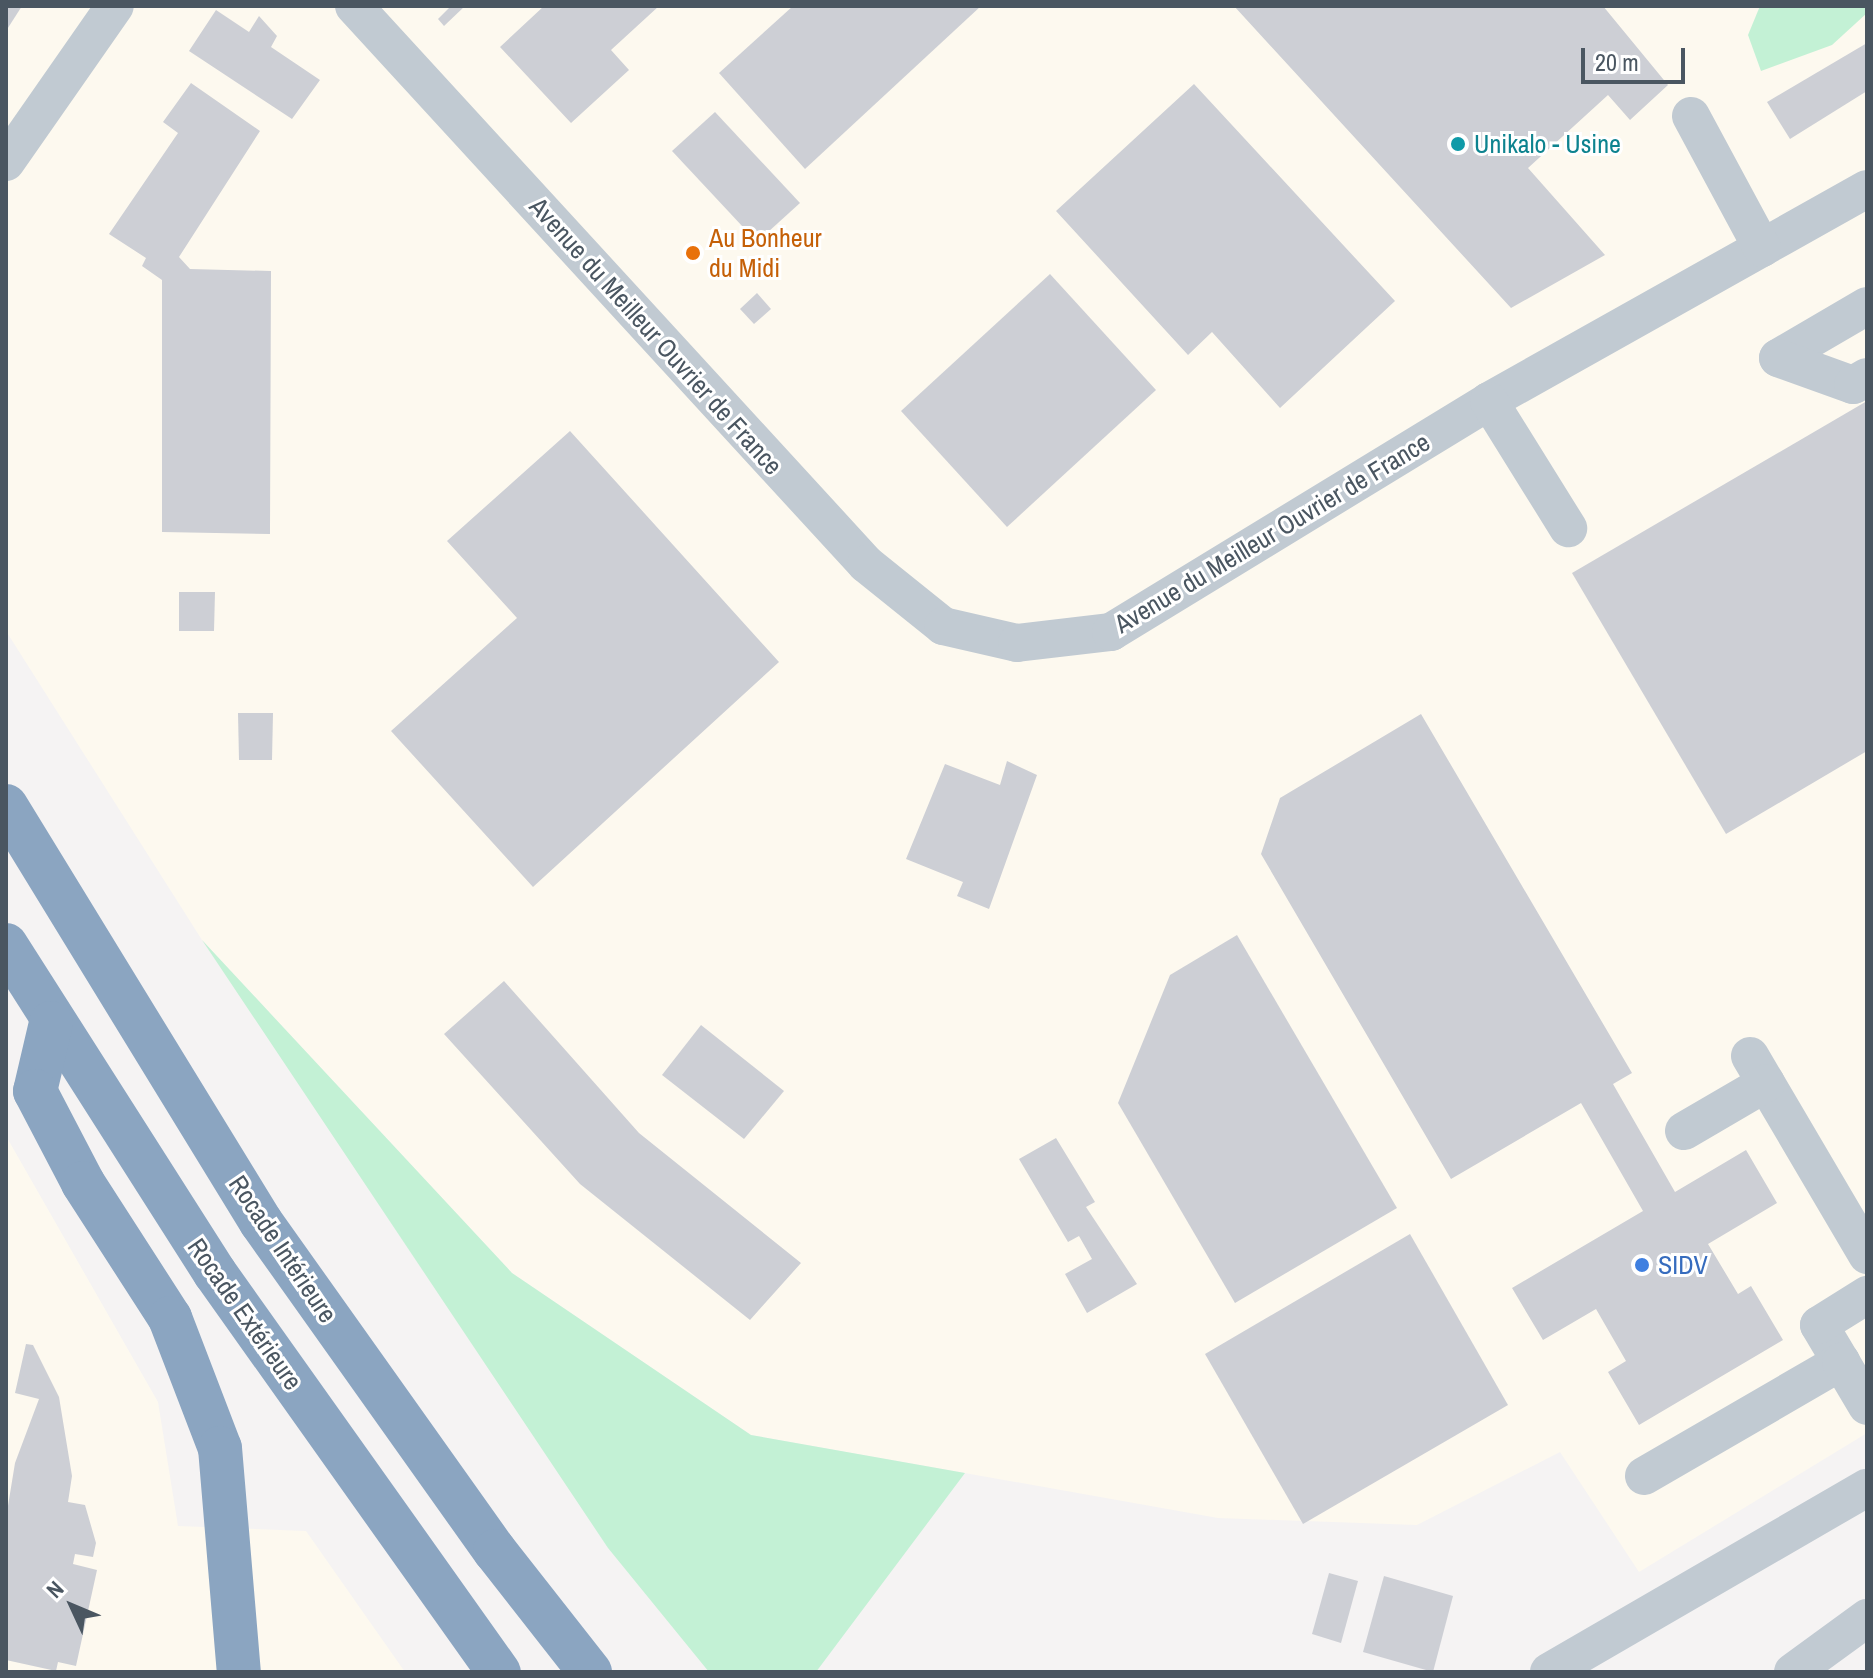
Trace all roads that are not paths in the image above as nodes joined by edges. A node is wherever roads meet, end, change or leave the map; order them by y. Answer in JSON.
{"nodes":[{"id":1,"x":115,"y":6,"type":"edge"},
{"id":2,"x":354,"y":6,"type":"edge"},
{"id":3,"x":1691,"y":116,"type":"dead end"},
{"id":4,"x":6,"y":162,"type":"edge"},
{"id":5,"x":1867,"y":189,"type":"edge"},
{"id":6,"x":1762,"y":248,"type":"junction"},
{"id":7,"x":1867,"y":306,"type":"edge"},
{"id":8,"x":1867,"y":377,"type":"edge"},
{"id":9,"x":1489,"y":401,"type":"junction"},
{"id":10,"x":1568,"y":528,"type":"dead end"},
{"id":11,"x":6,"y":806,"type":"edge"},
{"id":12,"x":6,"y":945,"type":"edge"},
{"id":13,"x":51,"y":1023,"type":"junction"},
{"id":14,"x":1684,"y":1131,"type":"dead end"},
{"id":15,"x":1867,"y":1255,"type":"edge"},
{"id":16,"x":1867,"y":1295,"type":"edge"},
{"id":17,"x":1841,"y":1362,"type":"junction"},
{"id":18,"x":1867,"y":1406,"type":"edge"},
{"id":19,"x":1644,"y":1476,"type":"dead end"},
{"id":20,"x":1867,"y":1488,"type":"edge"},
{"id":21,"x":1867,"y":1618,"type":"edge"},
{"id":22,"x":239,"y":1672,"type":"edge"},
{"id":23,"x":499,"y":1672,"type":"edge"},
{"id":24,"x":590,"y":1672,"type":"edge"},
{"id":25,"x":1549,"y":1672,"type":"edge"},
{"id":26,"x":1793,"y":1672,"type":"edge"}],
"edges":[{"from":1,"to":4,"type":"street"},
{"from":2,"to":9,"type":"street","name":"Avenue du Meilleur Ouvrier de France"},
{"from":3,"to":6,"type":"street"},
{"from":5,"to":6,"type":"street","name":"Avenue du Meilleur Ouvrier de France"},
{"from":6,"to":9,"type":"street","name":"Avenue du Meilleur Ouvrier de France"},
{"from":7,"to":8,"type":"street"},
{"from":9,"to":10,"type":"street"},
{"from":11,"to":24,"type":"highway","name":"Rocade Intérieure"},
{"from":12,"to":13,"type":"highway","name":"Rocade Extérieure"},
{"from":13,"to":22,"type":"highway"},
{"from":13,"to":23,"type":"highway","name":"Rocade Extérieure"},
{"from":14,"to":15,"type":"street"},
{"from":16,"to":17,"type":"street"},
{"from":17,"to":18,"type":"street"},
{"from":17,"to":19,"type":"street"},
{"from":20,"to":25,"type":"street"},
{"from":21,"to":26,"type":"street"}]}
